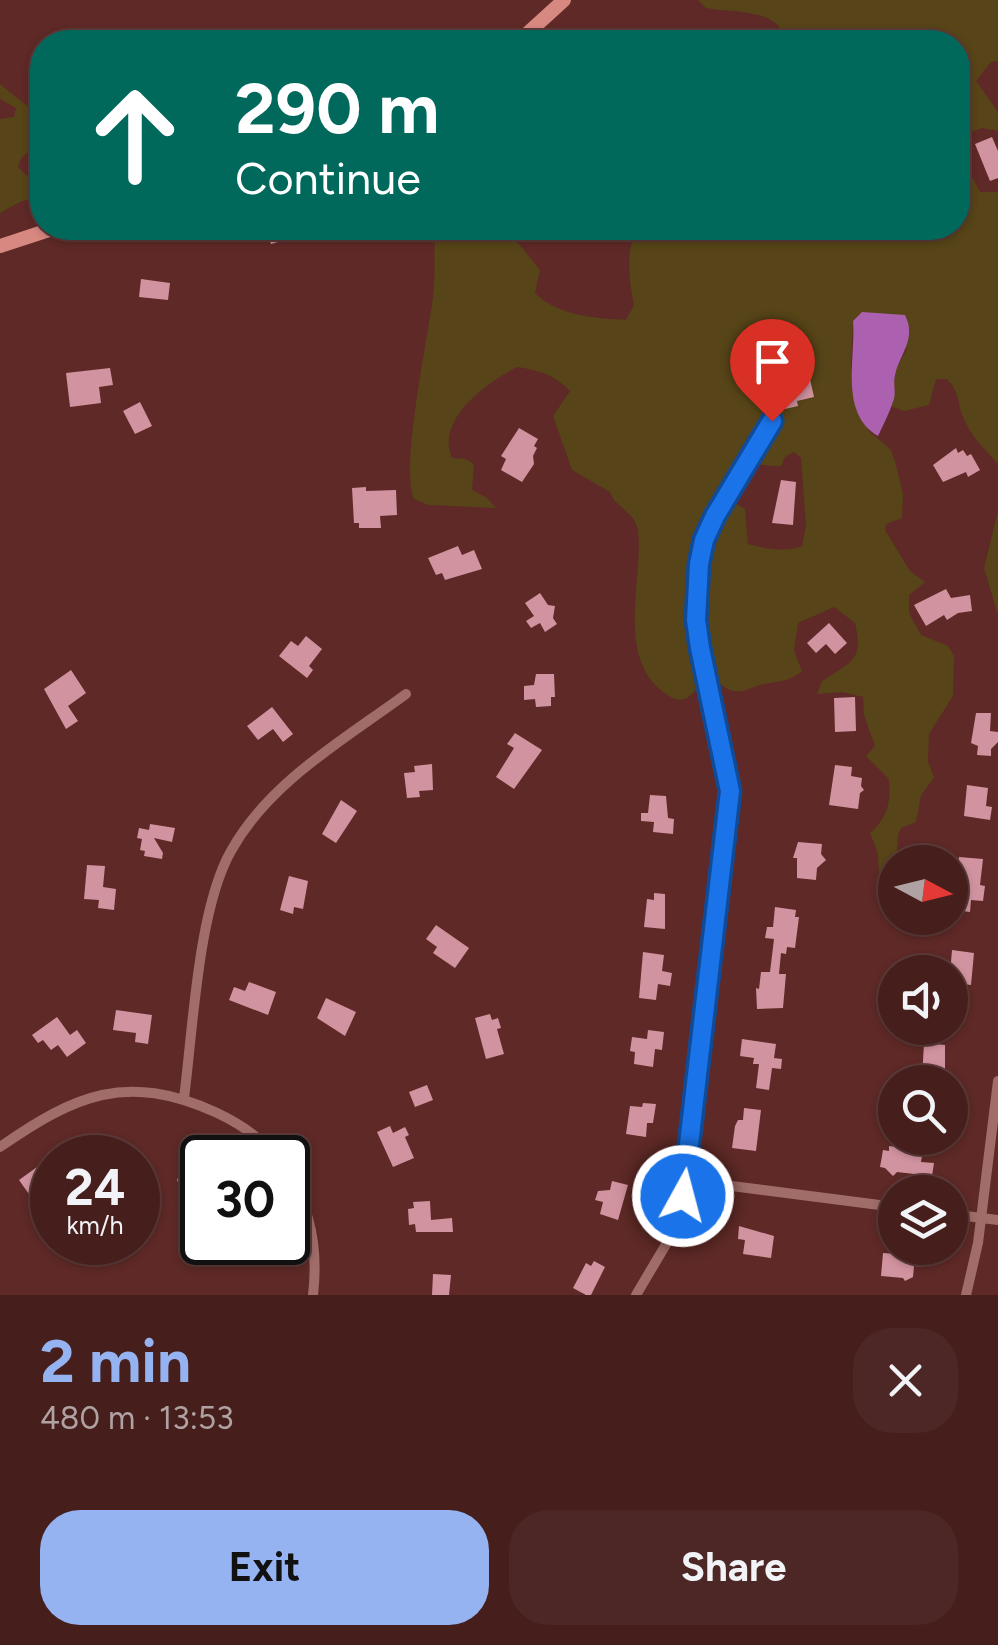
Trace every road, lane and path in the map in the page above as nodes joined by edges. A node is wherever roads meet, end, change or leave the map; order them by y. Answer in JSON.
{"nodes":[{"id":1,"x":564,"y":0,"type":"edge"},
{"id":2,"x":531,"y":30,"type":"edge"},
{"id":3,"x":30,"y":236,"type":"edge"},
{"id":4,"x":0,"y":246,"type":"edge"},
{"id":5,"x":772,"y":421,"type":"dead end"},
{"id":6,"x":406,"y":694,"type":"dead end"},
{"id":7,"x":714,"y":709,"type":"joint"},
{"id":8,"x":998,"y":1081,"type":"edge"},
{"id":9,"x":184,"y":1098,"type":"junction"},
{"id":10,"x":251,"y":1135,"type":"edge"},
{"id":11,"x":0,"y":1147,"type":"edge"},
{"id":12,"x":685,"y":1180,"type":"junction"},
{"id":13,"x":878,"y":1204,"type":"edge"},
{"id":14,"x":968,"y":1216,"type":"edge"},
{"id":15,"x":982,"y":1218,"type":"junction"},
{"id":16,"x":998,"y":1220,"type":"edge"},
{"id":17,"x":310,"y":1226,"type":"edge"},
{"id":18,"x":313,"y":1295,"type":"edge"},
{"id":19,"x":636,"y":1295,"type":"edge"},
{"id":20,"x":966,"y":1295,"type":"edge"}],
"edges":[{"from":1,"to":2,"type":"street"},
{"from":3,"to":4,"type":"street"},
{"from":5,"to":7,"type":"lane"},
{"from":6,"to":9,"type":"street"},
{"from":7,"to":12,"type":"street"},
{"from":8,"to":15,"type":"street"},
{"from":9,"to":10,"type":"street"},
{"from":9,"to":11,"type":"street"},
{"from":12,"to":13,"type":"street"},
{"from":12,"to":19,"type":"street"},
{"from":14,"to":15,"type":"street"},
{"from":15,"to":16,"type":"street"},
{"from":15,"to":20,"type":"street"},
{"from":17,"to":18,"type":"street"}]}
